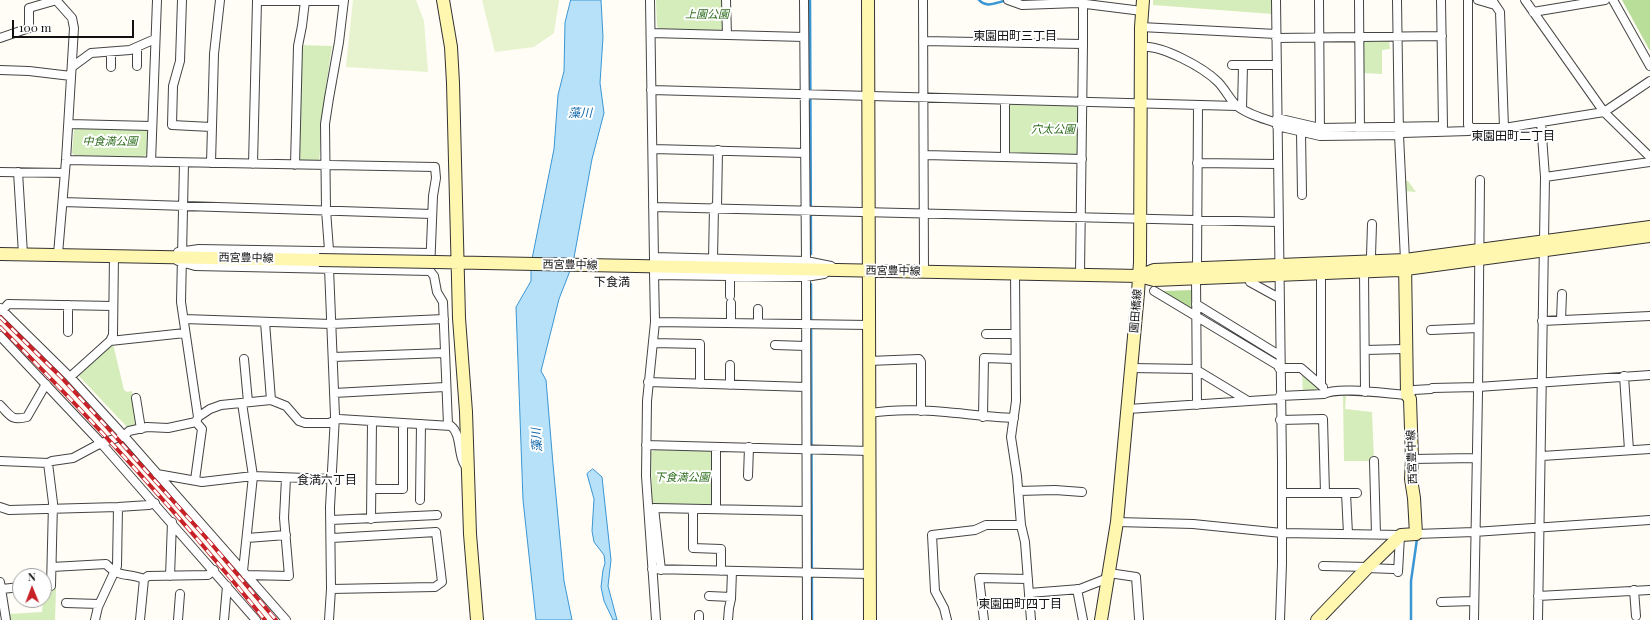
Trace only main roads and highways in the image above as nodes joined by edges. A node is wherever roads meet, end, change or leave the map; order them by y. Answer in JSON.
{"nodes":[{"id":1,"x":443,"y":0,"type":"edge"},
{"id":2,"x":868,"y":0,"type":"edge"},
{"id":3,"x":1142,"y":6,"type":"edge"},
{"id":4,"x":1650,"y":227,"type":"edge"},
{"id":5,"x":1650,"y":236,"type":"edge"},
{"id":6,"x":1544,"y":246,"type":"junction"},
{"id":7,"x":0,"y":254,"type":"edge"},
{"id":8,"x":462,"y":263,"type":"junction"},
{"id":9,"x":1404,"y":265,"type":"junction"},
{"id":10,"x":869,"y":270,"type":"junction"},
{"id":11,"x":1279,"y":271,"type":"junction"},
{"id":12,"x":1196,"y":274,"type":"junction"},
{"id":13,"x":1139,"y":276,"type":"junction"},
{"id":14,"x":477,"y":620,"type":"edge"},
{"id":15,"x":870,"y":620,"type":"edge"},
{"id":16,"x":1101,"y":620,"type":"edge"},
{"id":17,"x":1317,"y":620,"type":"edge"}],
"edges":[{"from":1,"to":8,"type":"main road"},
{"from":2,"to":10,"type":"main road"},
{"from":3,"to":13,"type":"main road","name":"園田橋線"},
{"from":4,"to":6,"type":"main road","name":"西宮豊中線"},
{"from":5,"to":6,"type":"main road","name":"西宮豊中線"},
{"from":6,"to":9,"type":"main road","name":"西宮豊中線"},
{"from":7,"to":8,"type":"main road","name":"西宮豊中線","bridge":true},
{"from":8,"to":10,"type":"main road","name":"西宮豊中線"},
{"from":8,"to":14,"type":"main road"},
{"from":9,"to":11,"type":"main road","name":"西宮豊中線"},
{"from":9,"to":11,"type":"main road","name":"西宮豊中線"},
{"from":9,"to":17,"type":"main road","name":"西宮豊中線"},
{"from":10,"to":13,"type":"main road","name":"西宮豊中線"},
{"from":10,"to":15,"type":"main road"},
{"from":11,"to":12,"type":"main road","name":"西宮豊中線"},
{"from":11,"to":12,"type":"main road","name":"西宮豊中線"},
{"from":12,"to":13,"type":"main road","name":"西宮豊中線"},
{"from":13,"to":16,"type":"main road","name":"園田橋線"}]}
